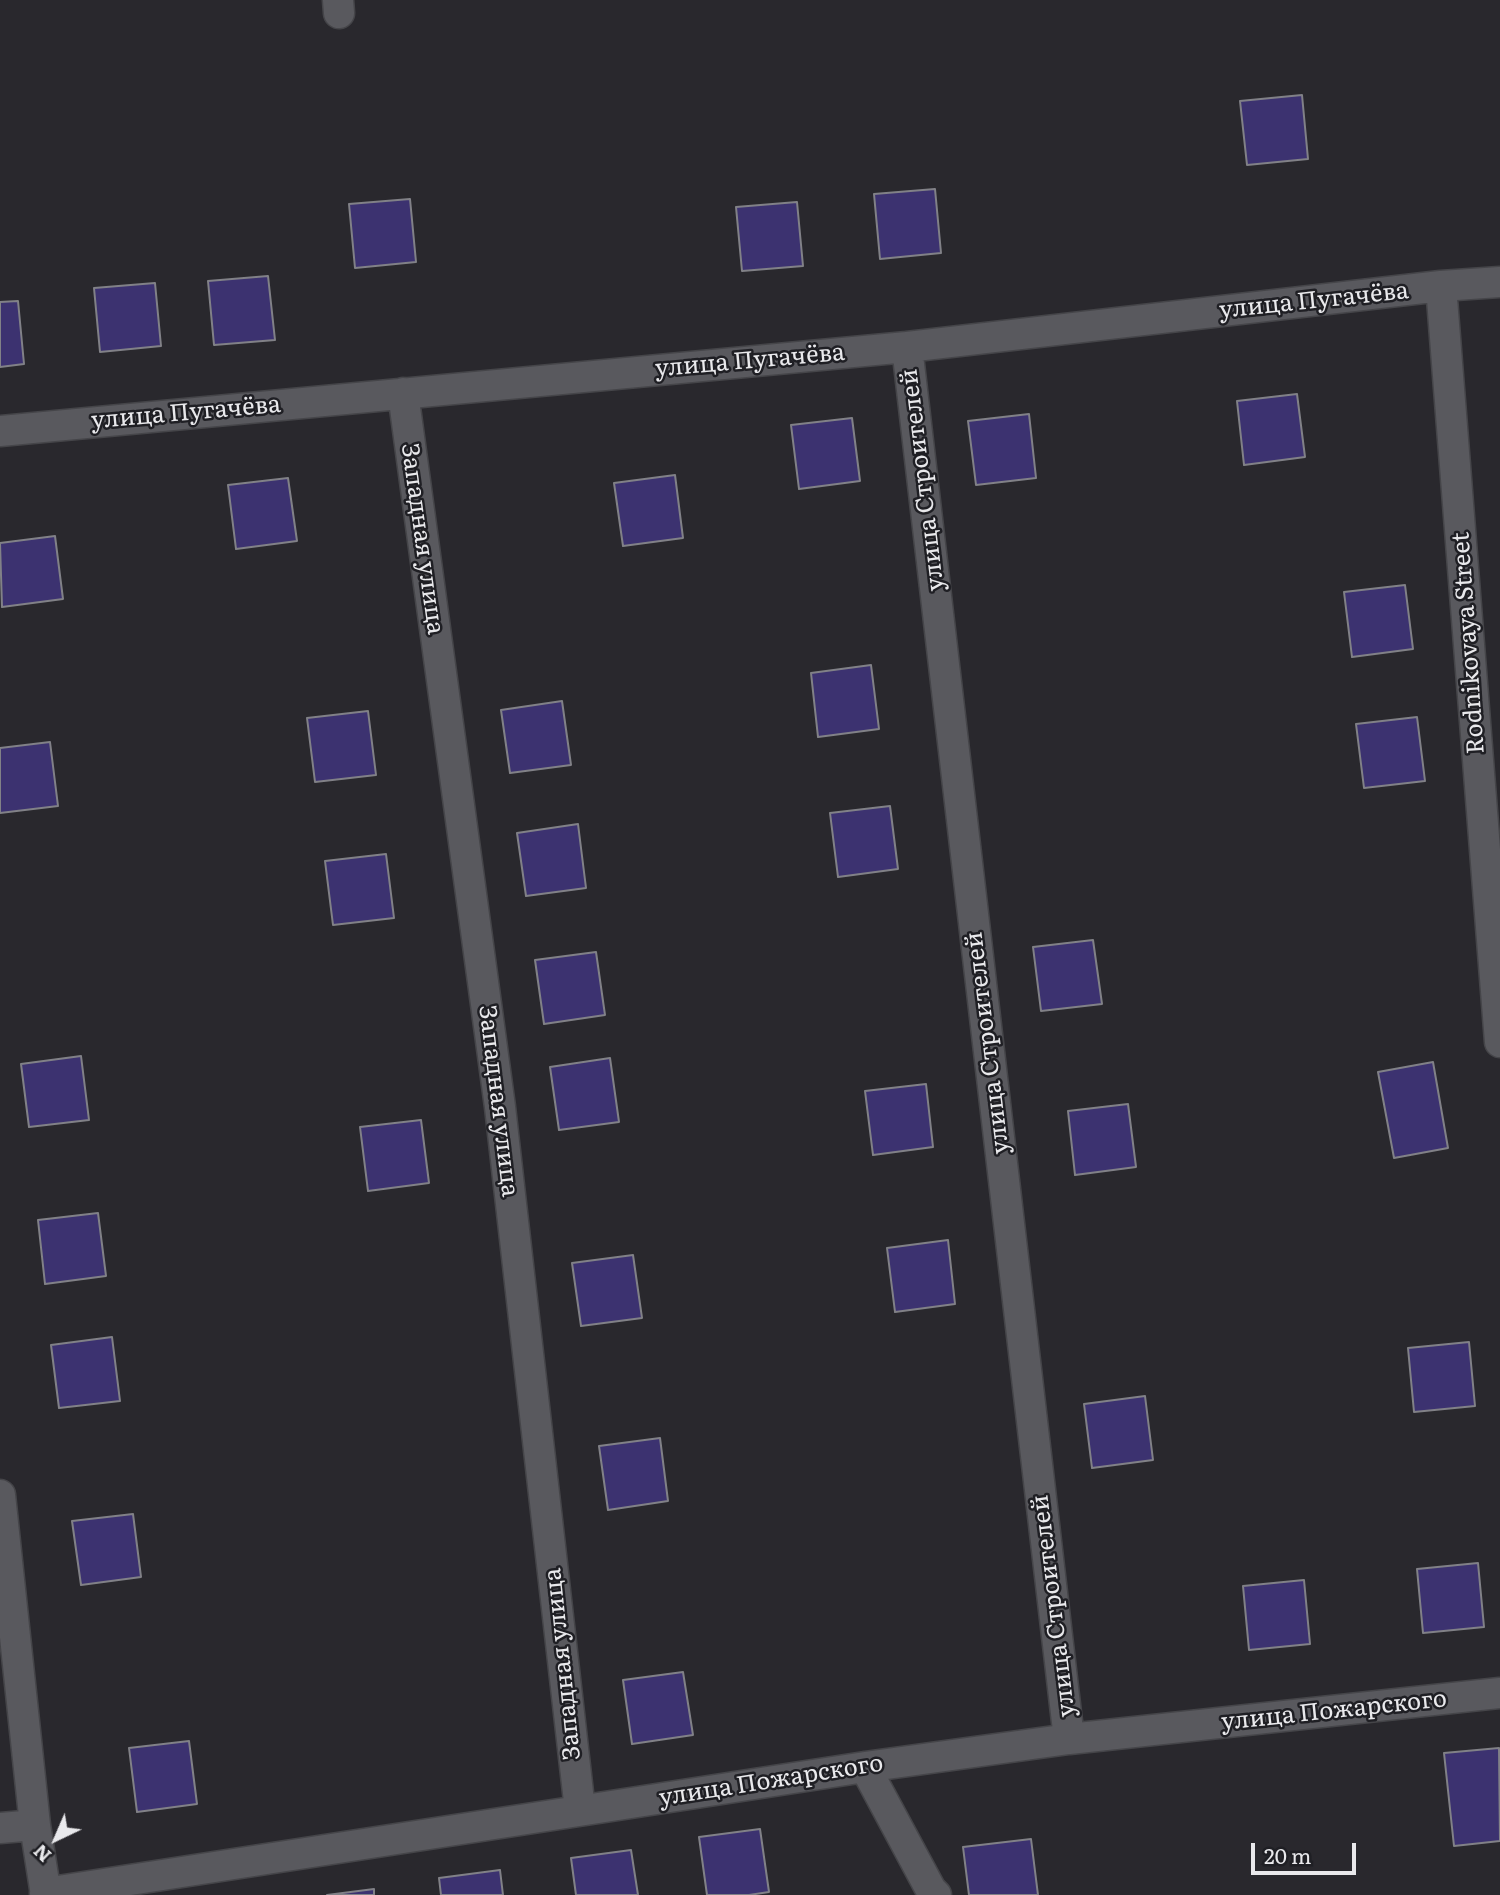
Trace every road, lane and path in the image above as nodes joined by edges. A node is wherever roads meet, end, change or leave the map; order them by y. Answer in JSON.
{"nodes":[{"id":1,"x":1500,"y":282,"type":"edge"},
{"id":2,"x":1441,"y":286,"type":"junction"},
{"id":3,"x":907,"y":346,"type":"junction"},
{"id":4,"x":402,"y":393,"type":"junction"},
{"id":5,"x":0,"y":431,"type":"edge"},
{"id":6,"x":1500,"y":1042,"type":"edge"},
{"id":7,"x":0,"y":1495,"type":"edge"},
{"id":8,"x":1500,"y":1693,"type":"edge"},
{"id":9,"x":1069,"y":1739,"type":"junction"},
{"id":10,"x":865,"y":1767,"type":"junction"},
{"id":11,"x":580,"y":1810,"type":"junction"},
{"id":12,"x":35,"y":1825,"type":"junction"},
{"id":13,"x":0,"y":1828,"type":"edge"},
{"id":14,"x":46,"y":1894,"type":"edge"},
{"id":15,"x":936,"y":1895,"type":"edge"}],
"edges":[{"from":1,"to":2,"type":"street","name":"улица Пугачёва"},
{"from":2,"to":3,"type":"street","name":"улица Пугачёва"},
{"from":2,"to":6,"type":"street","name":"Rodnikovaya Street"},
{"from":3,"to":4,"type":"street","name":"улица Пугачёва"},
{"from":3,"to":9,"type":"street","name":"улица Строителей"},
{"from":4,"to":5,"type":"street","name":"улица Пугачёва"},
{"from":4,"to":11,"type":"street","name":"Западная улица"},
{"from":7,"to":12,"type":"street"},
{"from":8,"to":9,"type":"street","name":"улица Пожарского"},
{"from":9,"to":10,"type":"street","name":"улица Пожарского"},
{"from":10,"to":11,"type":"street","name":"улица Пожарского"},
{"from":10,"to":15,"type":"street"},
{"from":11,"to":14,"type":"street","name":"улица Пожарского"},
{"from":12,"to":13,"type":"street"},
{"from":12,"to":14,"type":"street"}]}
